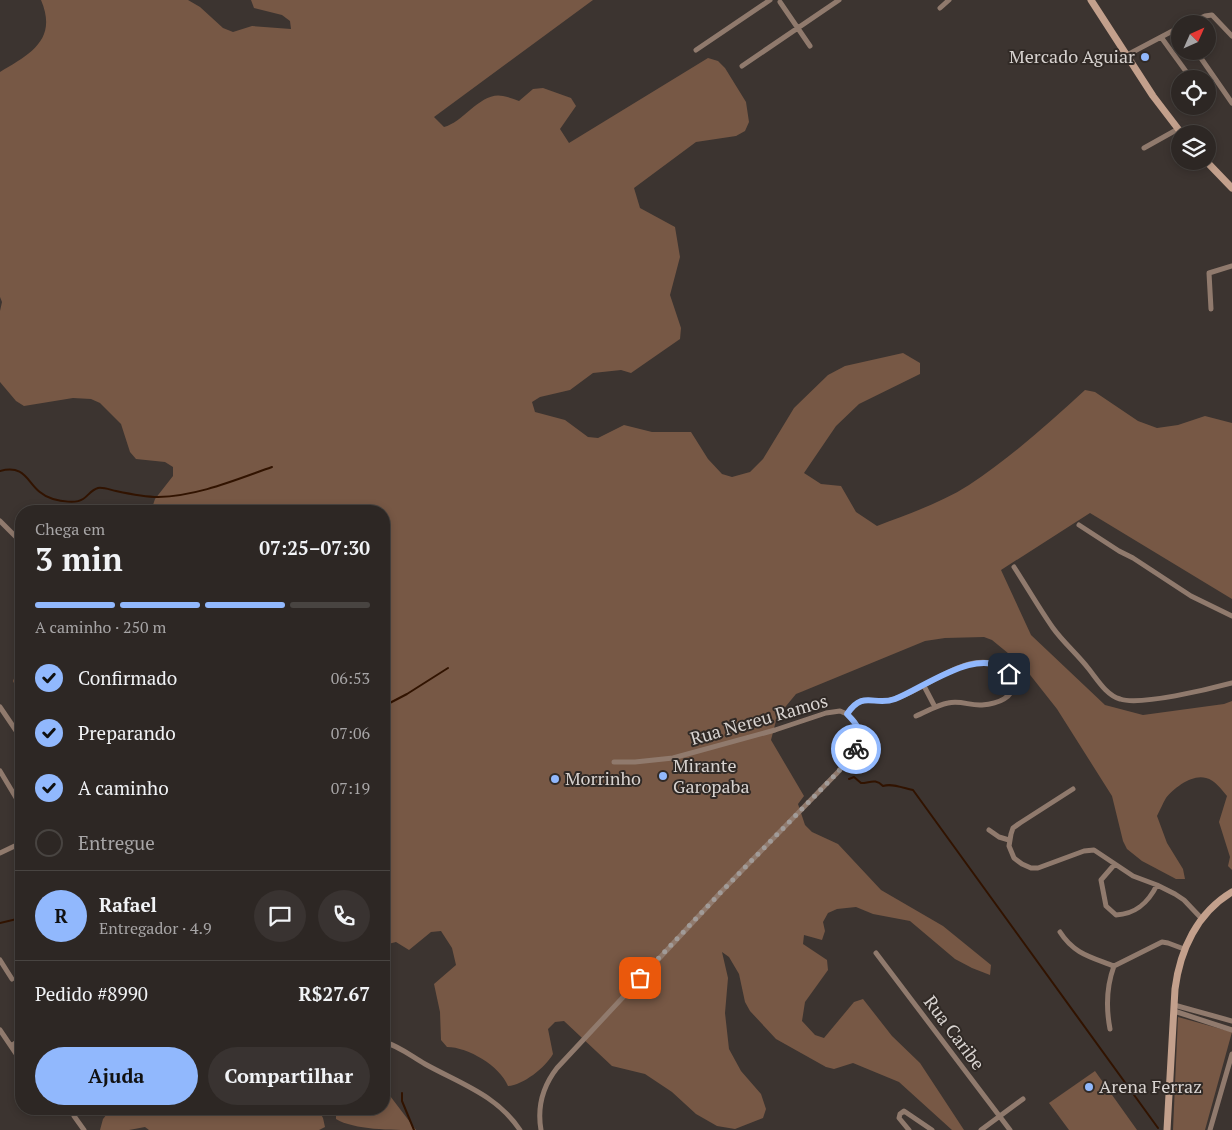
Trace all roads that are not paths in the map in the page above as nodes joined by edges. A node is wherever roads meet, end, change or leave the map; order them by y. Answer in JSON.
{"nodes":[{"id":1,"x":770,"y":0,"type":"edge"},
{"id":2,"x":839,"y":0,"type":"edge"},
{"id":3,"x":949,"y":0,"type":"edge"},
{"id":4,"x":1091,"y":0,"type":"edge"},
{"id":5,"x":780,"y":2,"type":"dead end"},
{"id":6,"x":940,"y":8,"type":"dead end"},
{"id":7,"x":1216,"y":18,"type":"edge"},
{"id":8,"x":798,"y":28,"type":"junction"},
{"id":9,"x":1171,"y":32,"type":"edge"},
{"id":10,"x":1161,"y":36,"type":"junction"},
{"id":11,"x":1232,"y":36,"type":"edge"},
{"id":12,"x":810,"y":46,"type":"dead end"},
{"id":13,"x":696,"y":50,"type":"dead end"},
{"id":14,"x":1127,"y":55,"type":"junction"},
{"id":15,"x":1202,"y":60,"type":"edge"},
{"id":16,"x":742,"y":66,"type":"dead end"},
{"id":17,"x":1185,"y":70,"type":"edge"},
{"id":18,"x":1232,"y":103,"type":"edge"},
{"id":19,"x":1175,"y":125,"type":"edge"},
{"id":20,"x":1171,"y":135,"type":"edge"},
{"id":21,"x":1144,"y":148,"type":"dead end"},
{"id":22,"x":1215,"y":170,"type":"edge"},
{"id":23,"x":1232,"y":188,"type":"edge"},
{"id":24,"x":1232,"y":266,"type":"edge"},
{"id":25,"x":1211,"y":309,"type":"dead end"},
{"id":26,"x":0,"y":521,"type":"edge"},
{"id":27,"x":1079,"y":526,"type":"dead end"},
{"id":28,"x":15,"y":536,"type":"edge"},
{"id":29,"x":1014,"y":567,"type":"dead end"},
{"id":30,"x":1232,"y":616,"type":"edge"},
{"id":31,"x":1232,"y":683,"type":"edge"},
{"id":32,"x":924,"y":686,"type":"junction"},
{"id":33,"x":0,"y":707,"type":"edge"},
{"id":34,"x":935,"y":708,"type":"junction"},
{"id":35,"x":847,"y":714,"type":"junction"},
{"id":36,"x":916,"y":716,"type":"dead end"},
{"id":37,"x":15,"y":729,"type":"edge"},
{"id":38,"x":614,"y":762,"type":"dead end"},
{"id":39,"x":0,"y":771,"type":"edge"},
{"id":40,"x":1073,"y":789,"type":"dead end"},
{"id":41,"x":15,"y":796,"type":"edge"},
{"id":42,"x":989,"y":830,"type":"dead end"},
{"id":43,"x":1009,"y":840,"type":"junction"},
{"id":44,"x":15,"y":846,"type":"edge"},
{"id":45,"x":0,"y":852,"type":"edge"},
{"id":46,"x":1114,"y":864,"type":"junction"},
{"id":47,"x":1157,"y":885,"type":"junction"},
{"id":48,"x":1232,"y":892,"type":"edge"},
{"id":49,"x":1202,"y":919,"type":"junction"},
{"id":50,"x":1060,"y":932,"type":"dead end"},
{"id":51,"x":1184,"y":949,"type":"junction"},
{"id":52,"x":876,"y":953,"type":"dead end"},
{"id":53,"x":0,"y":960,"type":"edge"},
{"id":54,"x":1114,"y":966,"type":"junction"},
{"id":55,"x":12,"y":979,"type":"dead end"},
{"id":56,"x":1174,"y":1008,"type":"junction"},
{"id":57,"x":1232,"y":1021,"type":"edge"},
{"id":58,"x":1110,"y":1029,"type":"dead end"},
{"id":59,"x":0,"y":1030,"type":"edge"},
{"id":60,"x":1232,"y":1030,"type":"edge"},
{"id":61,"x":15,"y":1043,"type":"edge"},
{"id":62,"x":390,"y":1044,"type":"edge"},
{"id":63,"x":11,"y":1046,"type":"junction"},
{"id":64,"x":15,"y":1052,"type":"edge"},
{"id":65,"x":1232,"y":1054,"type":"edge"},
{"id":66,"x":1023,"y":1099,"type":"dead end"},
{"id":67,"x":74,"y":1116,"type":"dead end"},
{"id":68,"x":1000,"y":1116,"type":"junction"},
{"id":69,"x":84,"y":1130,"type":"edge"},
{"id":70,"x":520,"y":1130,"type":"edge"},
{"id":71,"x":541,"y":1130,"type":"edge"},
{"id":72,"x":909,"y":1130,"type":"edge"},
{"id":73,"x":932,"y":1130,"type":"edge"},
{"id":74,"x":981,"y":1130,"type":"edge"},
{"id":75,"x":1010,"y":1130,"type":"edge"},
{"id":76,"x":1167,"y":1130,"type":"edge"},
{"id":77,"x":1210,"y":1130,"type":"edge"}],
"edges":[{"from":1,"to":13,"type":"street"},
{"from":2,"to":8,"type":"street"},
{"from":3,"to":6,"type":"street"},
{"from":4,"to":14,"type":"main road"},
{"from":5,"to":8,"type":"street"},
{"from":7,"to":11,"type":"street"},
{"from":8,"to":12,"type":"street"},
{"from":8,"to":16,"type":"street"},
{"from":9,"to":10,"type":"street"},
{"from":10,"to":14,"type":"street"},
{"from":10,"to":17,"type":"street"},
{"from":14,"to":19,"type":"main road"},
{"from":15,"to":18,"type":"street"},
{"from":20,"to":21,"type":"street"},
{"from":22,"to":23,"type":"main road"},
{"from":24,"to":25,"type":"street"},
{"from":26,"to":28,"type":"street"},
{"from":27,"to":30,"type":"street"},
{"from":29,"to":31,"type":"street"},
{"from":32,"to":34,"type":"street"},
{"from":32,"to":34,"type":"street"},
{"from":32,"to":35,"type":"street"},
{"from":33,"to":37,"type":"street"},
{"from":34,"to":36,"type":"street"},
{"from":35,"to":38,"type":"street","name":"Rua Nereu Ramos"},
{"from":35,"to":71,"type":"street","name":"Rua Nereu Ramos"},
{"from":39,"to":41,"type":"street"},
{"from":40,"to":43,"type":"street"},
{"from":42,"to":43,"type":"street"},
{"from":43,"to":46,"type":"street"},
{"from":44,"to":45,"type":"street"},
{"from":46,"to":47,"type":"street"},
{"from":46,"to":47,"type":"street"},
{"from":47,"to":49,"type":"street"},
{"from":48,"to":49,"type":"main road"},
{"from":49,"to":51,"type":"main road"},
{"from":50,"to":54,"type":"street"},
{"from":51,"to":54,"type":"street"},
{"from":51,"to":56,"type":"main road"},
{"from":52,"to":68,"type":"street","name":"Rua Caribe"},
{"from":53,"to":55,"type":"street"},
{"from":54,"to":58,"type":"street"},
{"from":56,"to":57,"type":"street"},
{"from":56,"to":60,"type":"street"},
{"from":56,"to":76,"type":"main road"},
{"from":59,"to":63,"type":"street"},
{"from":61,"to":63,"type":"street"},
{"from":62,"to":70,"type":"street"},
{"from":63,"to":64,"type":"street"},
{"from":65,"to":77,"type":"street"},
{"from":66,"to":68,"type":"street"},
{"from":67,"to":69,"type":"street"},
{"from":68,"to":74,"type":"street"},
{"from":68,"to":75,"type":"street","name":"Rua Caribe"},
{"from":72,"to":73,"type":"street"}]}
